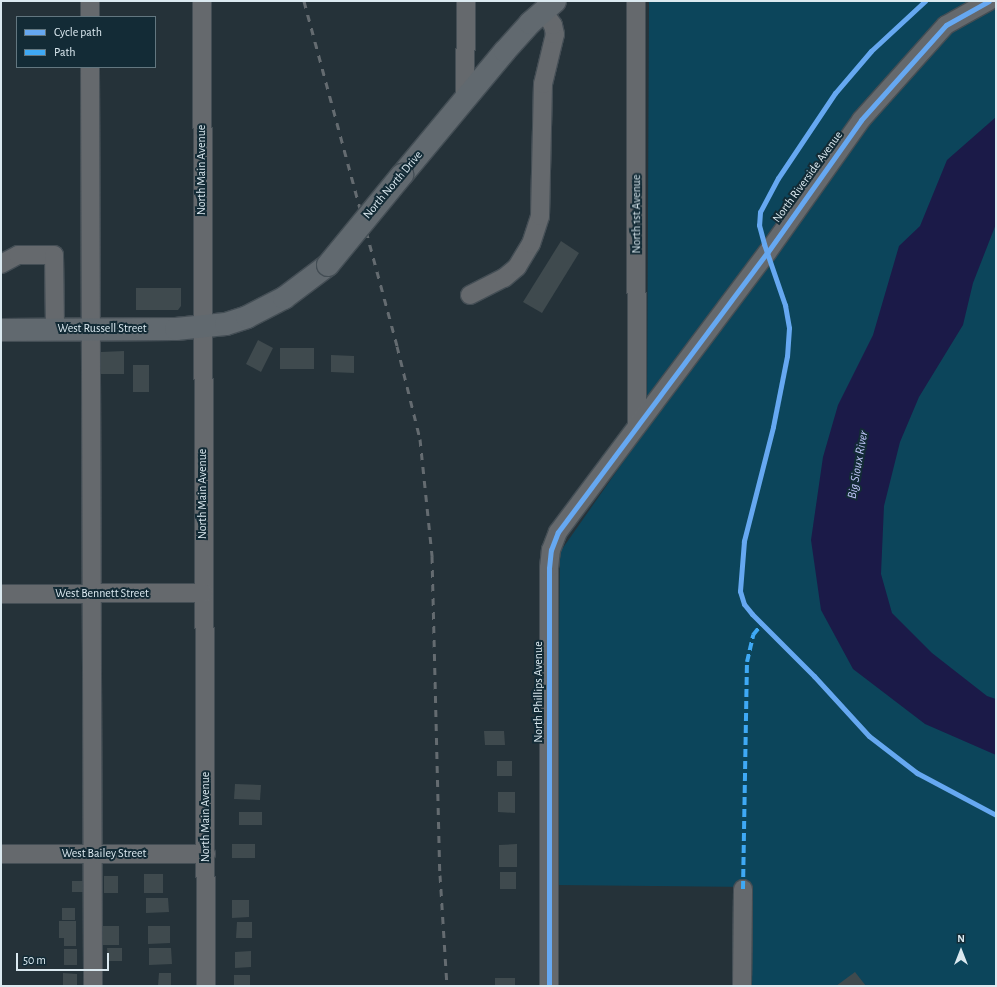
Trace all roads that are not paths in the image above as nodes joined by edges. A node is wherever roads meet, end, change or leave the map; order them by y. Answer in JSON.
{"nodes":[{"id":1,"x":90,"y":1,"type":"edge"},
{"id":2,"x":202,"y":1,"type":"edge"},
{"id":3,"x":466,"y":1,"type":"edge"},
{"id":4,"x":636,"y":1,"type":"edge"},
{"id":5,"x":989,"y":1,"type":"edge"},
{"id":6,"x":549,"y":6,"type":"edge"},
{"id":7,"x":90,"y":16,"type":"edge"},
{"id":8,"x":90,"y":68,"type":"edge"},
{"id":9,"x":465,"y":99,"type":"junction"},
{"id":10,"x":1,"y":264,"type":"edge"},
{"id":11,"x":470,"y":295,"type":"dead end"},
{"id":12,"x":203,"y":328,"type":"junction"},
{"id":13,"x":55,"y":329,"type":"junction"},
{"id":14,"x":1,"y":330,"type":"edge"},
{"id":15,"x":92,"y":330,"type":"junction"},
{"id":16,"x":637,"y":426,"type":"junction"},
{"id":17,"x":204,"y":593,"type":"junction"},
{"id":18,"x":1,"y":594,"type":"edge"},
{"id":19,"x":91,"y":594,"type":"junction"},
{"id":20,"x":1,"y":854,"type":"edge"},
{"id":21,"x":93,"y":854,"type":"junction"},
{"id":22,"x":206,"y":854,"type":"junction"},
{"id":23,"x":743,"y":889,"type":"dead end"},
{"id":24,"x":93,"y":986,"type":"edge"},
{"id":25,"x":206,"y":986,"type":"edge"},
{"id":26,"x":549,"y":986,"type":"edge"},
{"id":27,"x":742,"y":986,"type":"edge"}],
"edges":[{"from":1,"to":7,"type":"street"},
{"from":2,"to":12,"type":"street","name":"North Main Avenue"},
{"from":3,"to":9,"type":"street"},
{"from":4,"to":16,"type":"street","name":"North 1st Avenue"},
{"from":5,"to":16,"type":"street","name":"North Riverside Avenue"},
{"from":6,"to":9,"type":"main road","name":"North North Drive"},
{"from":6,"to":11,"type":"street"},
{"from":8,"to":15,"type":"street"},
{"from":9,"to":12,"type":"main road","name":"North North Drive","bridge":true},
{"from":10,"to":13,"type":"street"},
{"from":12,"to":15,"type":"main road","name":"West Russell Street"},
{"from":12,"to":17,"type":"street","name":"North Main Avenue"},
{"from":13,"to":14,"type":"main road","name":"West Russell Street"},
{"from":13,"to":15,"type":"main road","name":"West Russell Street"},
{"from":15,"to":19,"type":"street"},
{"from":16,"to":26,"type":"street","name":"North Phillips Avenue"},
{"from":17,"to":19,"type":"street","name":"West Bennett Street"},
{"from":17,"to":22,"type":"street","name":"North Main Avenue"},
{"from":18,"to":19,"type":"street","name":"West Bennett Street"},
{"from":19,"to":21,"type":"street"},
{"from":20,"to":21,"type":"street","name":"West Bailey Street"},
{"from":21,"to":22,"type":"street","name":"West Bailey Street"},
{"from":21,"to":24,"type":"street"},
{"from":22,"to":25,"type":"street","name":"North Main Avenue"},
{"from":23,"to":27,"type":"street"}]}
